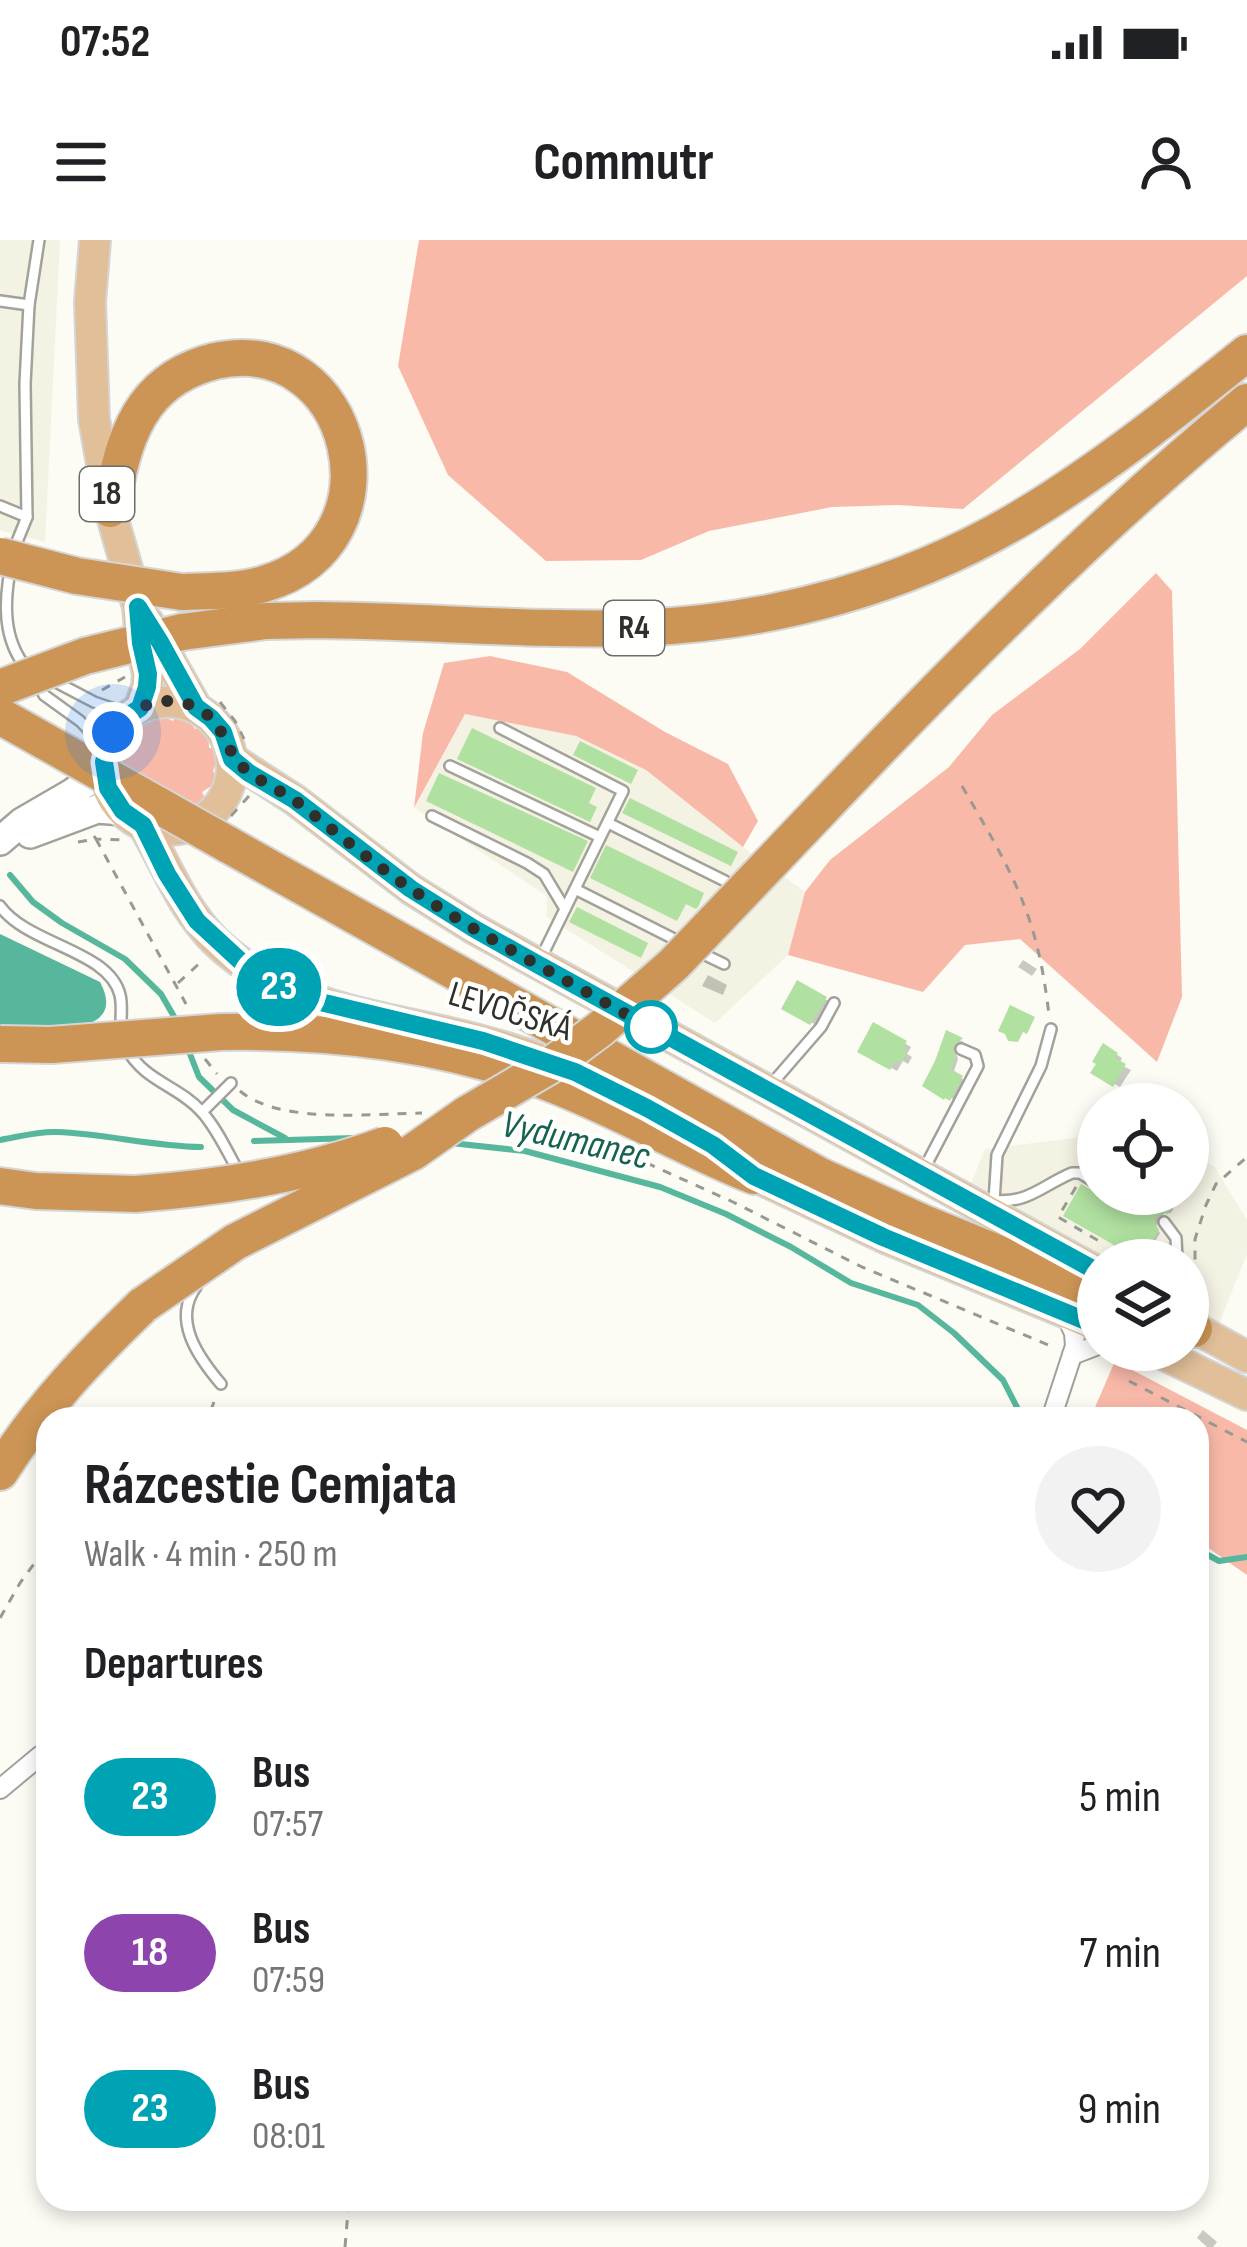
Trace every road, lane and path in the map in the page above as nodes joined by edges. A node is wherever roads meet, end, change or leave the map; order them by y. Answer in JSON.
{"nodes":[{"id":1,"x":39,"y":240,"type":"edge"},
{"id":2,"x":94,"y":240,"type":"edge"},
{"id":3,"x":0,"y":301,"type":"edge"},
{"id":4,"x":29,"y":305,"type":"junction"},
{"id":5,"x":1247,"y":353,"type":"edge"},
{"id":6,"x":1247,"y":402,"type":"edge"},
{"id":7,"x":0,"y":506,"type":"edge"},
{"id":8,"x":110,"y":509,"type":"junction"},
{"id":9,"x":27,"y":517,"type":"junction"},
{"id":10,"x":9,"y":546,"type":"edge"},
{"id":11,"x":182,"y":592,"type":"junction"},
{"id":12,"x":138,"y":607,"type":"junction"},
{"id":13,"x":318,"y":620,"type":"junction"},
{"id":14,"x":148,"y":674,"type":"junction"},
{"id":15,"x":17,"y":682,"type":"edge"},
{"id":16,"x":203,"y":701,"type":"junction"},
{"id":17,"x":94,"y":702,"type":"junction"},
{"id":18,"x":134,"y":711,"type":"junction"},
{"id":19,"x":0,"y":716,"type":"edge"},
{"id":20,"x":500,"y":728,"type":"dead end"},
{"id":21,"x":239,"y":750,"type":"junction"},
{"id":22,"x":105,"y":759,"type":"junction"},
{"id":23,"x":450,"y":766,"type":"dead end"},
{"id":24,"x":261,"y":779,"type":"junction"},
{"id":25,"x":962,"y":786,"type":"dead end"},
{"id":26,"x":82,"y":813,"type":"junction"},
{"id":27,"x":432,"y":816,"type":"dead end"},
{"id":28,"x":133,"y":818,"type":"junction"},
{"id":29,"x":608,"y":823,"type":"junction"},
{"id":30,"x":226,"y":832,"type":"junction"},
{"id":31,"x":600,"y":837,"type":"junction"},
{"id":32,"x":96,"y":839,"type":"junction"},
{"id":33,"x":1,"y":840,"type":"edge"},
{"id":34,"x":164,"y":867,"type":"junction"},
{"id":35,"x":725,"y":881,"type":"dead end"},
{"id":36,"x":574,"y":889,"type":"junction"},
{"id":37,"x":565,"y":909,"type":"junction"},
{"id":38,"x":2,"y":912,"type":"edge"},
{"id":39,"x":204,"y":958,"type":"dead end"},
{"id":40,"x":537,"y":964,"type":"junction"},
{"id":41,"x":724,"y":964,"type":"dead end"},
{"id":42,"x":177,"y":985,"type":"junction"},
{"id":43,"x":834,"y":1003,"type":"dead end"},
{"id":44,"x":186,"y":1004,"type":"dead end"},
{"id":45,"x":617,"y":1009,"type":"junction"},
{"id":46,"x":657,"y":1015,"type":"dead end"},
{"id":47,"x":674,"y":1025,"type":"dead end"},
{"id":48,"x":1051,"y":1029,"type":"joint"},
{"id":49,"x":210,"y":1037,"type":"junction"},
{"id":50,"x":0,"y":1044,"type":"edge"},
{"id":51,"x":961,"y":1049,"type":"dead end"},
{"id":52,"x":228,"y":1086,"type":"junction"},
{"id":53,"x":762,"y":1088,"type":"junction"},
{"id":54,"x":202,"y":1112,"type":"junction"},
{"id":55,"x":425,"y":1113,"type":"dead end"},
{"id":56,"x":467,"y":1114,"type":"junction"},
{"id":57,"x":508,"y":1122,"type":"dead end"},
{"id":58,"x":836,"y":1129,"type":"junction"},
{"id":59,"x":1247,"y":1157,"type":"edge"},
{"id":60,"x":924,"y":1169,"type":"junction"},
{"id":61,"x":1077,"y":1173,"type":"edge"},
{"id":62,"x":754,"y":1176,"type":"junction"},
{"id":63,"x":1077,"y":1184,"type":"edge"},
{"id":64,"x":0,"y":1186,"type":"edge"},
{"id":65,"x":254,"y":1200,"type":"dead end"},
{"id":66,"x":994,"y":1201,"type":"junction"},
{"id":67,"x":259,"y":1213,"type":"dead end"},
{"id":68,"x":1163,"y":1222,"type":"dead end"},
{"id":69,"x":1083,"y":1239,"type":"edge"},
{"id":70,"x":1176,"y":1239,"type":"edge"},
{"id":71,"x":1195,"y":1239,"type":"edge"},
{"id":72,"x":1077,"y":1243,"type":"edge"},
{"id":73,"x":226,"y":1262,"type":"dead end"},
{"id":74,"x":212,"y":1274,"type":"dead end"},
{"id":75,"x":1077,"y":1285,"type":"edge"},
{"id":76,"x":1064,"y":1311,"type":"junction"},
{"id":77,"x":1077,"y":1317,"type":"edge"},
{"id":78,"x":1209,"y":1335,"type":"edge"},
{"id":79,"x":1077,"y":1353,"type":"edge"},
{"id":80,"x":1072,"y":1355,"type":"junction"},
{"id":81,"x":1247,"y":1357,"type":"edge"},
{"id":82,"x":1197,"y":1371,"type":"edge"},
{"id":83,"x":1129,"y":1381,"type":"dead end"},
{"id":84,"x":221,"y":1384,"type":"joint"},
{"id":85,"x":1247,"y":1395,"type":"edge"},
{"id":86,"x":47,"y":1407,"type":"edge"},
{"id":87,"x":211,"y":1407,"type":"edge"},
{"id":88,"x":1055,"y":1407,"type":"edge"},
{"id":89,"x":1179,"y":1407,"type":"edge"},
{"id":90,"x":36,"y":1422,"type":"edge"},
{"id":91,"x":1209,"y":1422,"type":"edge"},
{"id":92,"x":1247,"y":1442,"type":"edge"},
{"id":93,"x":0,"y":1472,"type":"edge"},
{"id":94,"x":36,"y":1561,"type":"edge"},
{"id":95,"x":0,"y":1618,"type":"edge"},
{"id":96,"x":36,"y":1758,"type":"edge"},
{"id":97,"x":0,"y":1790,"type":"edge"},
{"id":98,"x":348,"y":2211,"type":"edge"},
{"id":99,"x":345,"y":2247,"type":"edge"}],
"edges":[{"from":1,"to":4,"type":"lane"},
{"from":2,"to":8,"type":"main road","name":"LEVOČSKÁ","number":"18"},
{"from":3,"to":4,"type":"lane"},
{"from":4,"to":9,"type":"lane"},
{"from":5,"to":13,"type":"highway","number":"R4"},
{"from":6,"to":56,"type":"highway","bridge":true},
{"from":7,"to":9,"type":"lane"},
{"from":8,"to":11,"type":"highway"},
{"from":8,"to":12,"type":"main road","name":"LEVOČSKÁ","number":"18"},
{"from":9,"to":10,"type":"lane","name":"LEVOČSKÁ"},
{"from":10,"to":11,"type":"highway","bridge":true},
{"from":10,"to":15,"type":"lane","name":"LEVOČSKÁ"},
{"from":11,"to":13,"type":"highway"},
{"from":12,"to":14,"type":"main road","name":"LEVOČSKÁ","number":"18"},
{"from":12,"to":16,"type":"main road","name":"LEVOČSKÁ","number":"18"},
{"from":13,"to":15,"type":"highway","number":"R4","bridge":true},
{"from":14,"to":17,"type":"path"},
{"from":14,"to":18,"type":"main road","name":"LEVOČSKÁ","number":"18"},
{"from":15,"to":17,"type":"lane"},
{"from":15,"to":22,"type":"lane","name":"LEVOČSKÁ"},
{"from":16,"to":18,"type":"main road"},
{"from":16,"to":21,"type":"main road","name":"LEVOČSKÁ","number":"18"},
{"from":16,"to":21,"type":"path"},
{"from":17,"to":18,"type":"lane"},
{"from":18,"to":22,"type":"main road","name":"LEVOČSKÁ","number":"18"},
{"from":19,"to":30,"type":"highway","bridge":true},
{"from":20,"to":29,"type":"lane"},
{"from":21,"to":24,"type":"main road","name":"LEVOČSKÁ","number":"18"},
{"from":21,"to":28,"type":"main road"},
{"from":22,"to":28,"type":"main road","name":"LEVOČSKÁ"},
{"from":22,"to":33,"type":"main road"},
{"from":23,"to":31,"type":"lane"},
{"from":24,"to":30,"type":"path"},
{"from":24,"to":40,"type":"main road","name":"LEVOČSKÁ","number":"18"},
{"from":25,"to":48,"type":"path"},
{"from":26,"to":28,"type":"main road"},
{"from":26,"to":32,"type":"path"},
{"from":26,"to":33,"type":"main road"},
{"from":27,"to":37,"type":"lane"},
{"from":28,"to":34,"type":"main road","name":"LEVOČSKÁ"},
{"from":29,"to":31,"type":"lane"},
{"from":29,"to":35,"type":"lane"},
{"from":30,"to":75,"type":"highway"},
{"from":31,"to":36,"type":"lane"},
{"from":32,"to":34,"type":"path"},
{"from":32,"to":42,"type":"path"},
{"from":34,"to":62,"type":"main road","name":"LEVOČSKÁ"},
{"from":36,"to":37,"type":"lane"},
{"from":36,"to":41,"type":"lane"},
{"from":37,"to":40,"type":"lane"},
{"from":38,"to":54,"type":"lane"},
{"from":39,"to":42,"type":"path"},
{"from":40,"to":45,"type":"main road","name":"LEVOČSKÁ","number":"18"},
{"from":42,"to":44,"type":"path"},
{"from":43,"to":53,"type":"lane"},
{"from":45,"to":46,"type":"lane"},
{"from":45,"to":53,"type":"main road","name":"LEVOČSKÁ","number":"18"},
{"from":47,"to":53,"type":"lane"},
{"from":48,"to":66,"type":"lane"},
{"from":49,"to":50,"type":"highway","bridge":true},
{"from":49,"to":52,"type":"path"},
{"from":49,"to":62,"type":"highway"},
{"from":51,"to":60,"type":"lane"},
{"from":52,"to":54,"type":"lane"},
{"from":52,"to":55,"type":"path"},
{"from":53,"to":58,"type":"main road","name":"LEVOČSKÁ","number":"18"},
{"from":54,"to":65,"type":"lane"},
{"from":56,"to":64,"type":"highway","bridge":true},
{"from":56,"to":86,"type":"highway","bridge":true},
{"from":57,"to":80,"type":"path"},
{"from":58,"to":60,"type":"lane"},
{"from":58,"to":72,"type":"main road","name":"LEVOČSKÁ","number":"18"},
{"from":59,"to":71,"type":"path"},
{"from":60,"to":66,"type":"lane"},
{"from":61,"to":66,"type":"lane"},
{"from":62,"to":76,"type":"main road","name":"LEVOČSKÁ"},
{"from":63,"to":69,"type":"path"},
{"from":67,"to":73,"type":"lane"},
{"from":68,"to":70,"type":"lane"},
{"from":74,"to":84,"type":"lane"},
{"from":76,"to":77,"type":"main road","name":"LEVOČSKÁ"},
{"from":76,"to":80,"type":"street"},
{"from":78,"to":81,"type":"main road"},
{"from":79,"to":80,"type":"street"},
{"from":80,"to":88,"type":"street"},
{"from":82,"to":85,"type":"main road"},
{"from":83,"to":89,"type":"path"},
{"from":84,"to":87,"type":"path"},
{"from":90,"to":93,"type":"highway","bridge":true},
{"from":91,"to":92,"type":"path"},
{"from":94,"to":95,"type":"path"},
{"from":96,"to":97,"type":"street"},
{"from":98,"to":99,"type":"path"}]}
